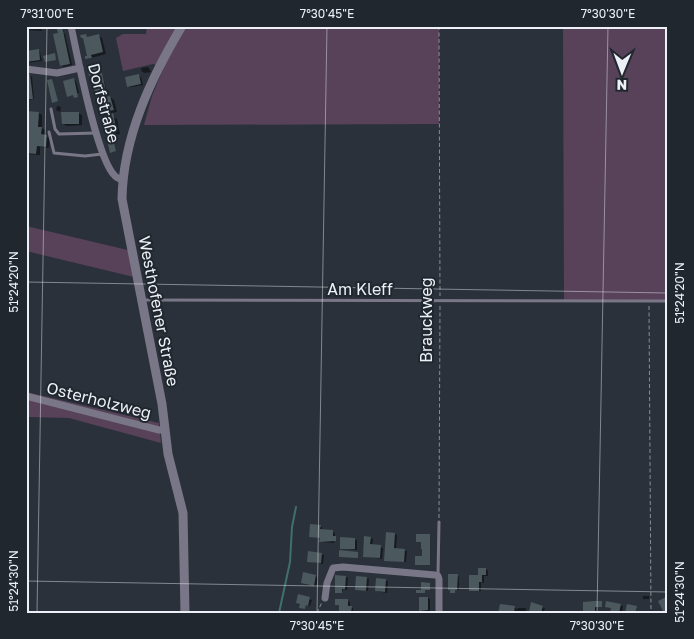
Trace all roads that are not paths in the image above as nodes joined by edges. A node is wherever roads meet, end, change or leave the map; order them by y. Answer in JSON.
{"nodes":[{"id":1,"x":71,"y":26,"type":"edge"},
{"id":2,"x":182,"y":26,"type":"edge"},
{"id":3,"x":80,"y":68,"type":"junction"},
{"id":4,"x":26,"y":69,"type":"edge"},
{"id":5,"x":51,"y":109,"type":"dead end"},
{"id":6,"x":49,"y":132,"type":"dead end"},
{"id":7,"x":97,"y":133,"type":"junction"},
{"id":8,"x":103,"y":154,"type":"junction"},
{"id":9,"x":122,"y":180,"type":"junction"},
{"id":10,"x":142,"y":300,"type":"junction"},
{"id":11,"x":668,"y":301,"type":"edge"},
{"id":12,"x":26,"y":396,"type":"edge"},
{"id":13,"x":165,"y":430,"type":"junction"},
{"id":14,"x":439,"y":522,"type":"road end"},
{"id":15,"x":438,"y":576,"type":"junction"},
{"id":16,"x":325,"y":598,"type":"road end"},
{"id":17,"x":186,"y":613,"type":"edge"},
{"id":18,"x":439,"y":613,"type":"edge"}],
"edges":[{"from":1,"to":3,"type":"street","name":"Dorfstraße"},
{"from":2,"to":9,"type":"street","name":"Westhofener Straße"},
{"from":3,"to":4,"type":"street"},
{"from":3,"to":7,"type":"street","name":"Dorfstraße"},
{"from":5,"to":7,"type":"lane"},
{"from":6,"to":8,"type":"lane"},
{"from":7,"to":8,"type":"street","name":"Dorfstraße"},
{"from":8,"to":9,"type":"street","name":"Dorfstraße"},
{"from":9,"to":10,"type":"street","name":"Westhofener Straße"},
{"from":10,"to":11,"type":"lane","name":"Am Kleff"},
{"from":10,"to":13,"type":"street","name":"Westhofener Straße"},
{"from":12,"to":13,"type":"street","name":"Osterholzweg"},
{"from":13,"to":17,"type":"street","name":"Westhofener Straße"},
{"from":14,"to":15,"type":"lane"},
{"from":15,"to":16,"type":"street"},
{"from":15,"to":18,"type":"street"}]}
